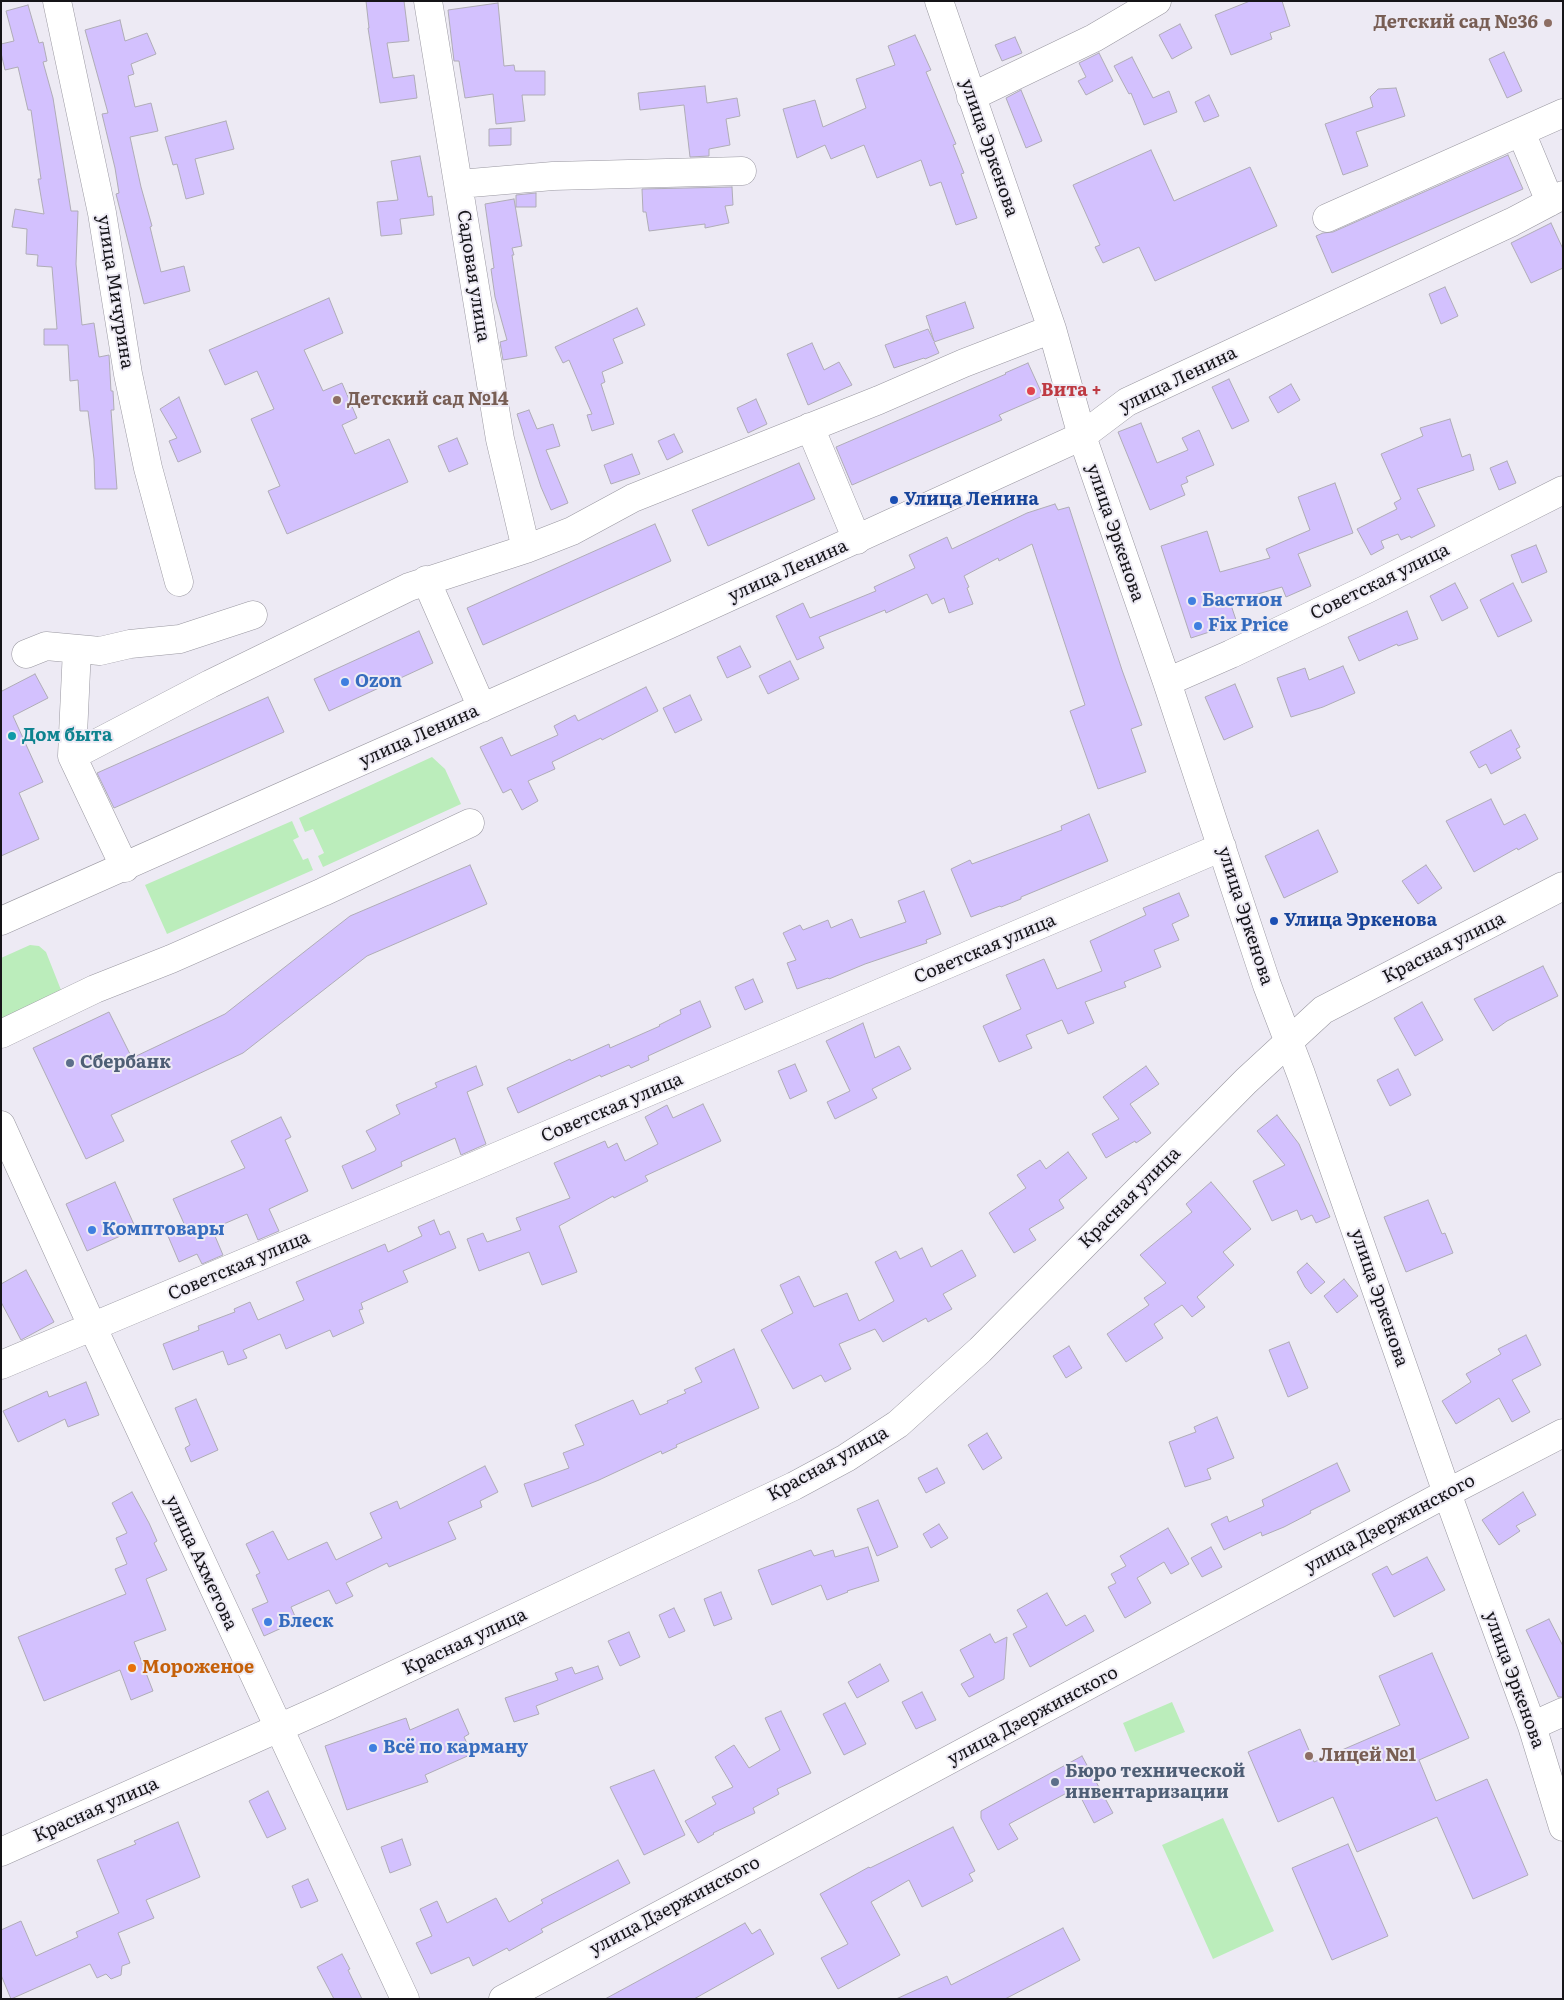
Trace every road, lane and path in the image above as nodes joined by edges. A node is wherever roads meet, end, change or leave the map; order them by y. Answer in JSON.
{"nodes":[{"id":1,"x":57,"y":1,"type":"edge"},
{"id":2,"x":428,"y":1,"type":"edge"},
{"id":3,"x":939,"y":1,"type":"edge"},
{"id":4,"x":1157,"y":1,"type":"edge"},
{"id":5,"x":971,"y":97,"type":"junction"},
{"id":6,"x":1563,"y":113,"type":"edge"},
{"id":7,"x":1521,"y":132,"type":"junction"},
{"id":8,"x":742,"y":171,"type":"dead end"},
{"id":9,"x":459,"y":184,"type":"junction"},
{"id":10,"x":1556,"y":199,"type":"edge"},
{"id":11,"x":1327,"y":218,"type":"dead end"},
{"id":12,"x":1052,"y":329,"type":"junction"},
{"id":13,"x":810,"y":427,"type":"junction"},
{"id":14,"x":1082,"y":436,"type":"junction"},
{"id":15,"x":1563,"y":490,"type":"edge"},
{"id":16,"x":857,"y":540,"type":"junction"},
{"id":17,"x":526,"y":549,"type":"junction"},
{"id":18,"x":426,"y":580,"type":"junction"},
{"id":19,"x":179,"y":582,"type":"dead end"},
{"id":20,"x":253,"y":614,"type":"dead end"},
{"id":21,"x":77,"y":649,"type":"junction"},
{"id":22,"x":26,"y":654,"type":"dead end"},
{"id":23,"x":1167,"y":682,"type":"junction"},
{"id":24,"x":482,"y":708,"type":"junction"},
{"id":25,"x":72,"y":756,"type":"junction"},
{"id":26,"x":470,"y":823,"type":"dead end"},
{"id":27,"x":1222,"y":847,"type":"junction"},
{"id":28,"x":125,"y":868,"type":"junction"},
{"id":29,"x":1563,"y":886,"type":"edge"},
{"id":30,"x":1,"y":921,"type":"edge"},
{"id":31,"x":1,"y":1034,"type":"edge"},
{"id":32,"x":1290,"y":1042,"type":"junction"},
{"id":33,"x":1,"y":1125,"type":"edge"},
{"id":34,"x":93,"y":1328,"type":"junction"},
{"id":35,"x":1,"y":1365,"type":"edge"},
{"id":36,"x":1563,"y":1433,"type":"edge"},
{"id":37,"x":1447,"y":1493,"type":"junction"},
{"id":38,"x":1563,"y":1712,"type":"edge"},
{"id":39,"x":1532,"y":1726,"type":"junction"},
{"id":40,"x":278,"y":1729,"type":"junction"},
{"id":41,"x":1563,"y":1827,"type":"edge"},
{"id":42,"x":1,"y":1852,"type":"edge"},
{"id":43,"x":405,"y":1999,"type":"edge"},
{"id":44,"x":503,"y":1999,"type":"edge"}],
"edges":[{"from":1,"to":19,"type":"street","name":"улица Мичурина"},
{"from":2,"to":9,"type":"street","name":"Садовая улица"},
{"from":3,"to":5,"type":"street","name":"улица Эркенова"},
{"from":4,"to":5,"type":"street"},
{"from":5,"to":12,"type":"street","name":"улица Эркенова"},
{"from":6,"to":7,"type":"street"},
{"from":7,"to":10,"type":"street"},
{"from":7,"to":11,"type":"street"},
{"from":8,"to":9,"type":"street"},
{"from":9,"to":17,"type":"street","name":"Садовая улица"},
{"from":10,"to":14,"type":"street","name":"улица Ленина"},
{"from":12,"to":13,"type":"street"},
{"from":12,"to":14,"type":"street","name":"улица Эркенова"},
{"from":13,"to":16,"type":"street"},
{"from":13,"to":17,"type":"street"},
{"from":14,"to":16,"type":"street","name":"улица Ленина"},
{"from":14,"to":23,"type":"street","name":"улица Эркенова"},
{"from":15,"to":23,"type":"street","name":"Советская улица"},
{"from":16,"to":24,"type":"street","name":"улица Ленина"},
{"from":17,"to":18,"type":"street"},
{"from":18,"to":24,"type":"street"},
{"from":18,"to":25,"type":"street"},
{"from":20,"to":21,"type":"street"},
{"from":21,"to":22,"type":"street"},
{"from":21,"to":25,"type":"street"},
{"from":23,"to":27,"type":"street","name":"улица Эркенова"},
{"from":24,"to":28,"type":"street","name":"улица Ленина"},
{"from":25,"to":28,"type":"street"},
{"from":26,"to":31,"type":"street"},
{"from":27,"to":32,"type":"street","name":"улица Эркенова"},
{"from":27,"to":34,"type":"street","name":"Советская улица"},
{"from":28,"to":30,"type":"street","name":"улица Ленина"},
{"from":29,"to":32,"type":"street","name":"Красная улица"},
{"from":32,"to":37,"type":"street","name":"улица Эркенова"},
{"from":32,"to":40,"type":"street","name":"Красная улица"},
{"from":33,"to":34,"type":"street","name":"улица Ахметова"},
{"from":34,"to":35,"type":"street","name":"Советская улица"},
{"from":34,"to":40,"type":"street","name":"улица Ахметова"},
{"from":36,"to":37,"type":"street","name":"улица Дзержинского"},
{"from":37,"to":39,"type":"street","name":"улица Эркенова"},
{"from":37,"to":44,"type":"street","name":"улица Дзержинского"},
{"from":38,"to":39,"type":"street"},
{"from":39,"to":41,"type":"street","name":"улица Эркенова"},
{"from":40,"to":42,"type":"street","name":"Красная улица"},
{"from":40,"to":43,"type":"street","name":"улица Ахметова"}]}
